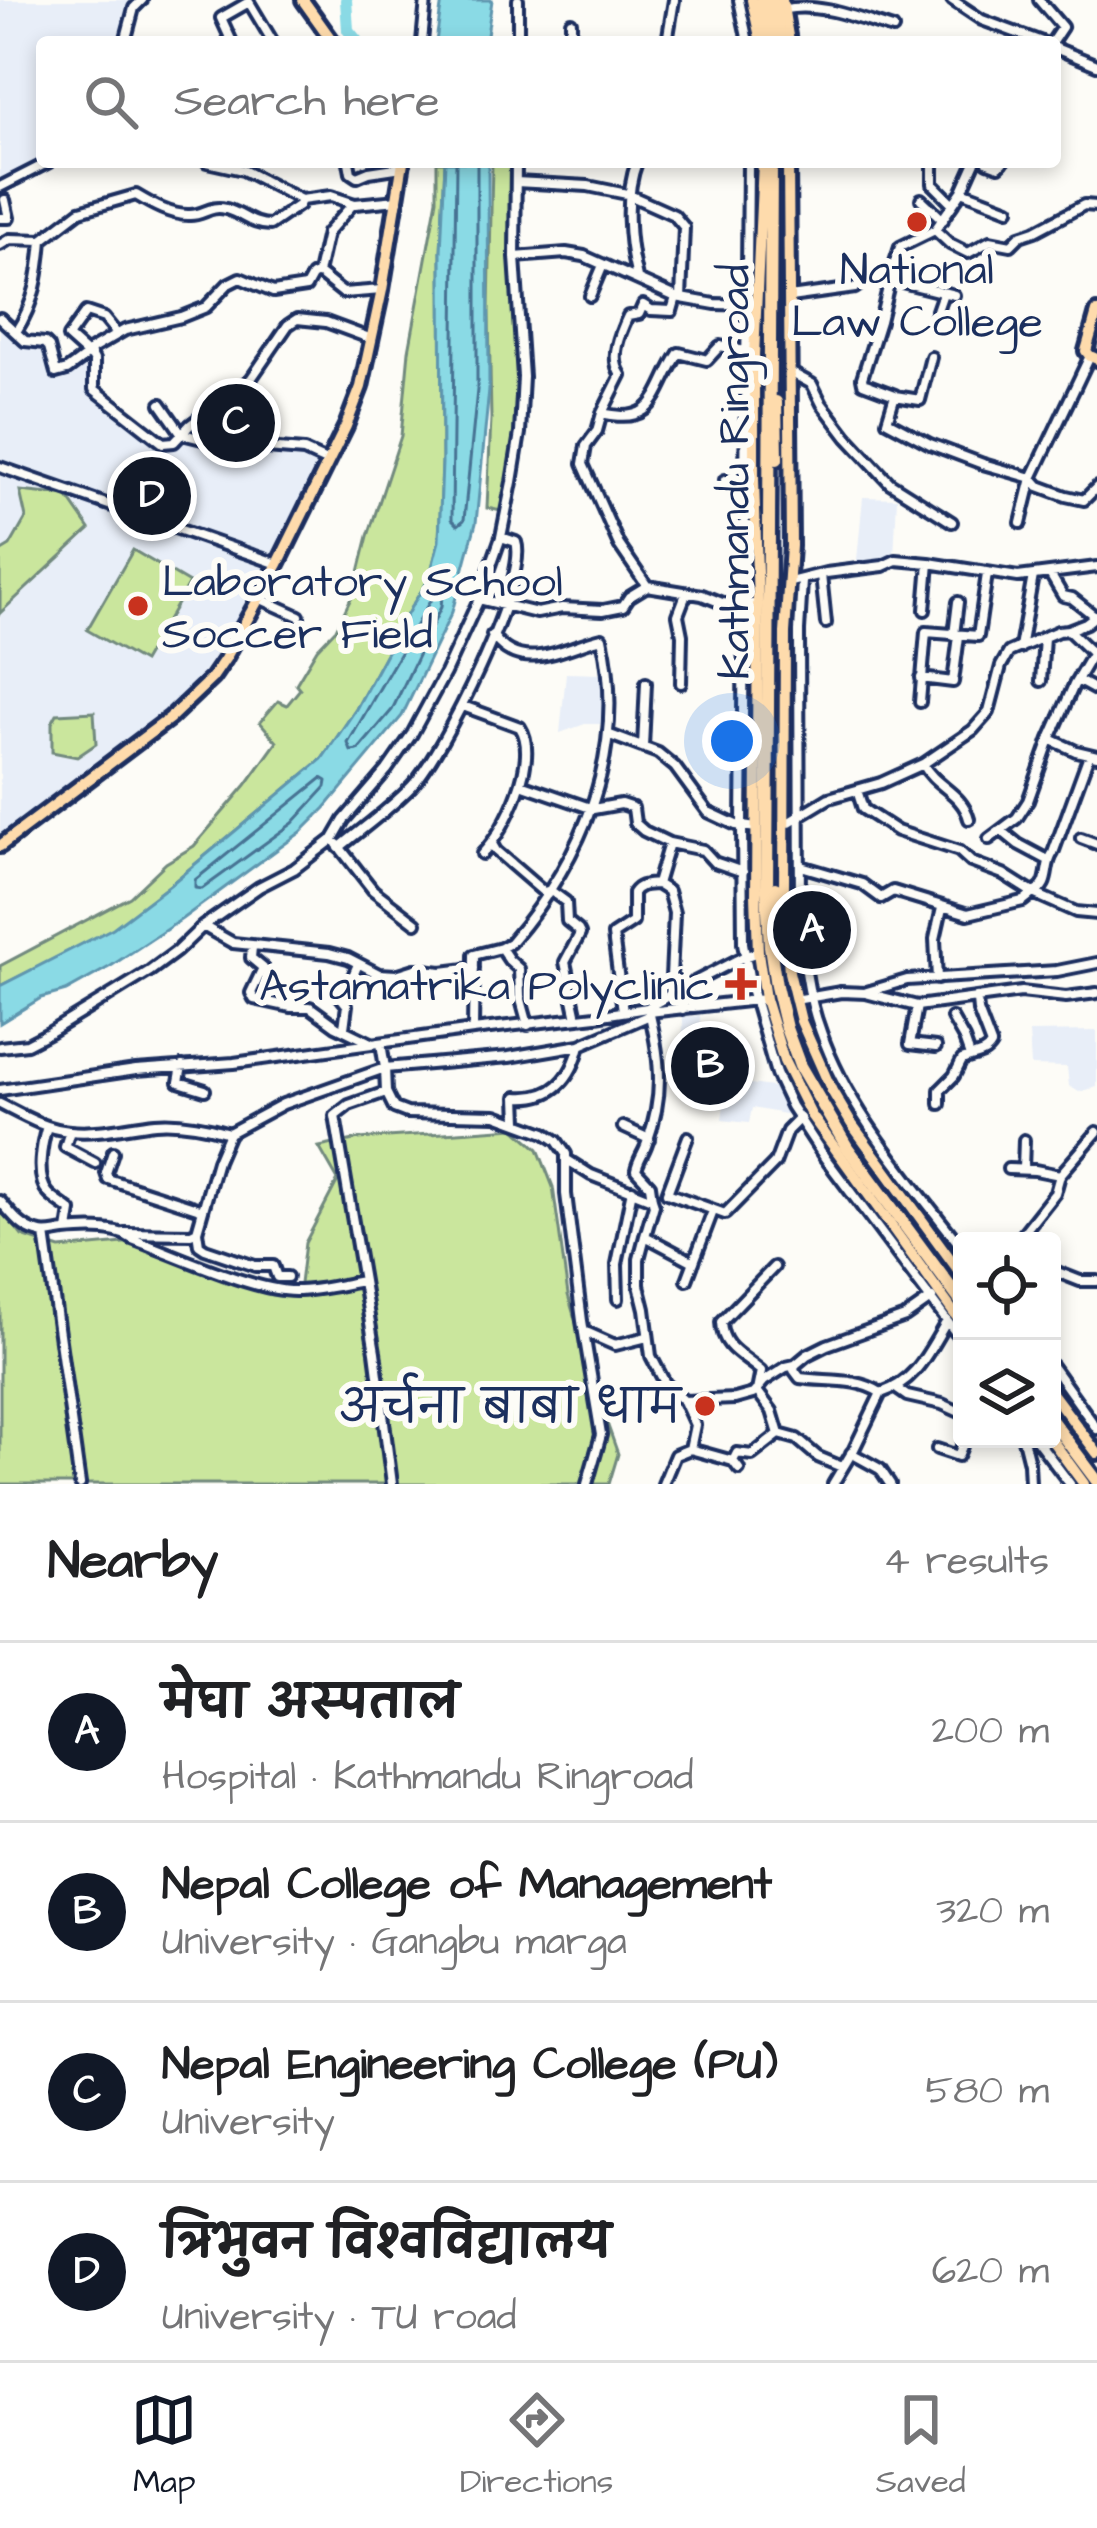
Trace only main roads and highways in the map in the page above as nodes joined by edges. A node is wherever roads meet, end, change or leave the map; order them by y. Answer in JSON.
{"nodes":[{"id":1,"x":303,"y":0,"type":"edge"},
{"id":2,"x":752,"y":0,"type":"edge"},
{"id":3,"x":762,"y":0,"type":"edge"},
{"id":4,"x":771,"y":0,"type":"edge"},
{"id":5,"x":784,"y":4,"type":"edge"},
{"id":6,"x":328,"y":36,"type":"edge"},
{"id":7,"x":760,"y":36,"type":"edge"},
{"id":8,"x":777,"y":36,"type":"edge"},
{"id":9,"x":779,"y":36,"type":"edge"},
{"id":10,"x":781,"y":36,"type":"edge"},
{"id":11,"x":402,"y":168,"type":"edge"},
{"id":12,"x":770,"y":168,"type":"edge"},
{"id":13,"x":774,"y":168,"type":"edge"},
{"id":14,"x":787,"y":168,"type":"edge"},
{"id":15,"x":783,"y":184,"type":"junction"},
{"id":16,"x":766,"y":205,"type":"junction"},
{"id":17,"x":1097,"y":312,"type":"edge"},
{"id":18,"x":1093,"y":357,"type":"edge"},
{"id":19,"x":0,"y":846,"type":"edge"},
{"id":20,"x":953,"y":1261,"type":"edge"},
{"id":21,"x":953,"y":1278,"type":"edge"},
{"id":22,"x":953,"y":1291,"type":"edge"},
{"id":23,"x":953,"y":1315,"type":"edge"},
{"id":24,"x":1061,"y":1406,"type":"edge"},
{"id":25,"x":1061,"y":1421,"type":"edge"},
{"id":26,"x":1061,"y":1433,"type":"edge"},
{"id":27,"x":1058,"y":1448,"type":"edge"},
{"id":28,"x":1097,"y":1453,"type":"edge"},
{"id":29,"x":1097,"y":1468,"type":"edge"},
{"id":30,"x":1097,"y":1481,"type":"edge"},
{"id":31,"x":1084,"y":1484,"type":"edge"}],
"edges":[{"from":1,"to":6,"type":"main road"},
{"from":2,"to":7,"type":"main road"},
{"from":3,"to":8,"type":"highway"},
{"from":4,"to":9,"type":"highway"},
{"from":5,"to":10,"type":"main road"},
{"from":11,"to":19,"type":"main road"},
{"from":12,"to":16,"type":"highway","name":"Kathmandu Ringroad"},
{"from":13,"to":15,"type":"highway","name":"Kathmandu Ringroad"},
{"from":14,"to":15,"type":"main road"},
{"from":15,"to":20,"type":"main road"},
{"from":15,"to":21,"type":"highway","name":"Kathmandu Ringroad"},
{"from":16,"to":22,"type":"highway","name":"Kathmandu Ringroad"},
{"from":16,"to":23,"type":"main road"},
{"from":17,"to":18,"type":"main road"},
{"from":24,"to":28,"type":"main road"},
{"from":25,"to":29,"type":"highway"},
{"from":26,"to":30,"type":"highway"},
{"from":27,"to":31,"type":"main road"}]}
